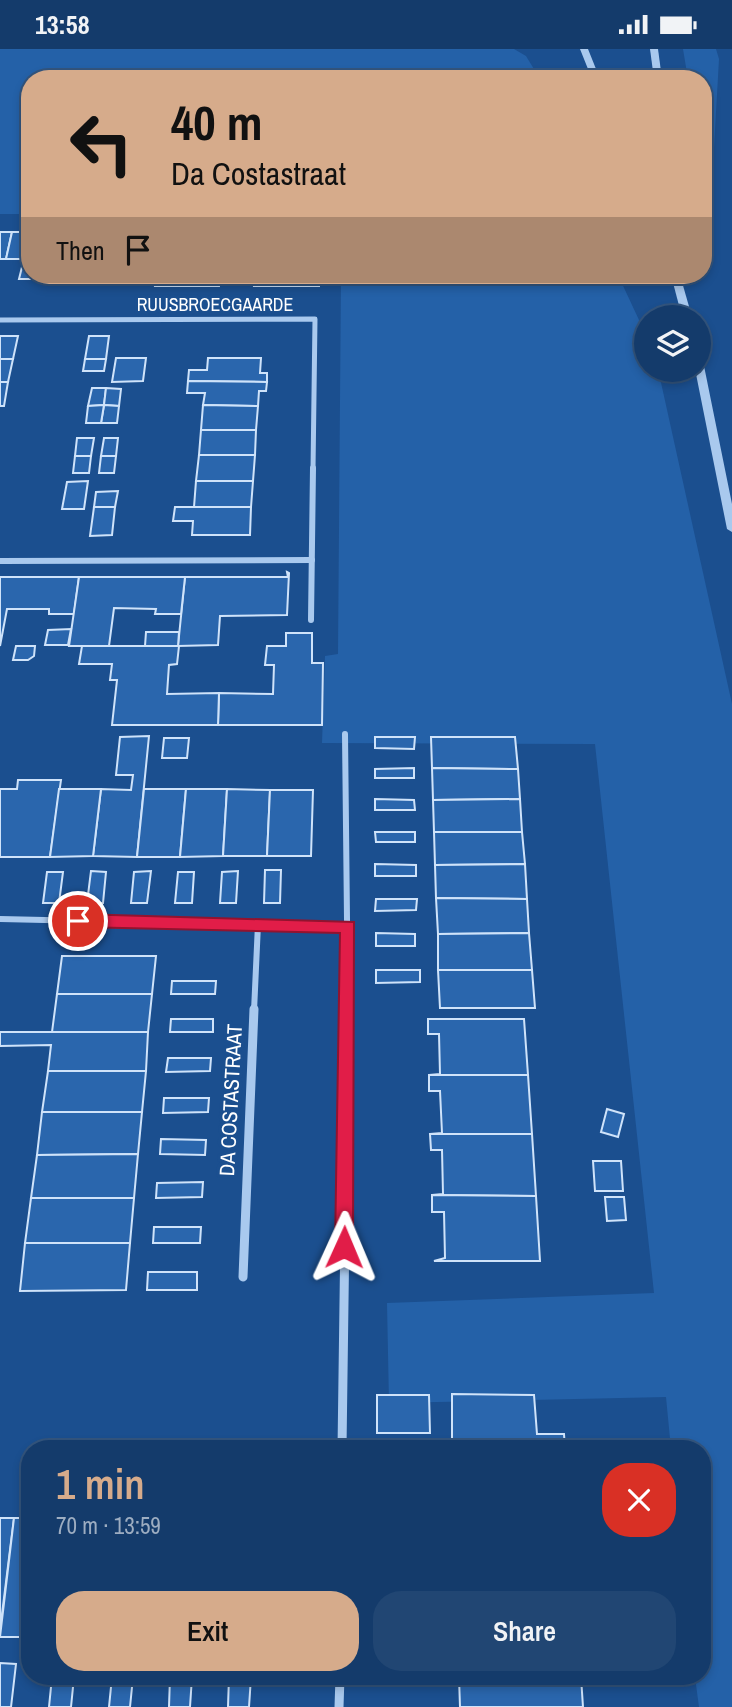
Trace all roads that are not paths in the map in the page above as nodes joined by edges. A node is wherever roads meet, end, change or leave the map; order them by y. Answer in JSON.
{"nodes":[{"id":1,"x":584,"y":49,"type":"edge"},
{"id":2,"x":654,"y":49,"type":"edge"},
{"id":3,"x":592,"y":70,"type":"edge"},
{"id":4,"x":657,"y":70,"type":"edge"},
{"id":5,"x":678,"y":284,"type":"edge"},
{"id":6,"x":684,"y":305,"type":"edge"},
{"id":7,"x":0,"y":320,"type":"edge"},
{"id":8,"x":702,"y":382,"type":"edge"},
{"id":9,"x":732,"y":529,"type":"edge"},
{"id":10,"x":312,"y":560,"type":"junction"},
{"id":11,"x":0,"y":561,"type":"edge"},
{"id":12,"x":311,"y":620,"type":"dead end"},
{"id":13,"x":345,"y":734,"type":"dead end"},
{"id":14,"x":0,"y":919,"type":"edge"},
{"id":15,"x":258,"y":924,"type":"junction"},
{"id":16,"x":349,"y":927,"type":"junction"},
{"id":17,"x":243,"y":1277,"type":"dead end"},
{"id":18,"x":342,"y":1440,"type":"edge"},
{"id":19,"x":340,"y":1685,"type":"edge"},
{"id":20,"x":339,"y":1707,"type":"edge"}],
"edges":[{"from":1,"to":3,"type":"street"},
{"from":2,"to":4,"type":"street"},
{"from":5,"to":6,"type":"street"},
{"from":7,"to":10,"type":"street","name":"RUUSBROECGAARDE"},
{"from":8,"to":9,"type":"street"},
{"from":10,"to":11,"type":"street"},
{"from":10,"to":12,"type":"street","name":"RUUSBROECGAARDE"},
{"from":13,"to":16,"type":"street"},
{"from":14,"to":15,"type":"street"},
{"from":15,"to":16,"type":"street"},
{"from":15,"to":17,"type":"street","name":"DA COSTASTRAAT"},
{"from":16,"to":18,"type":"street"},
{"from":19,"to":20,"type":"street"}]}
